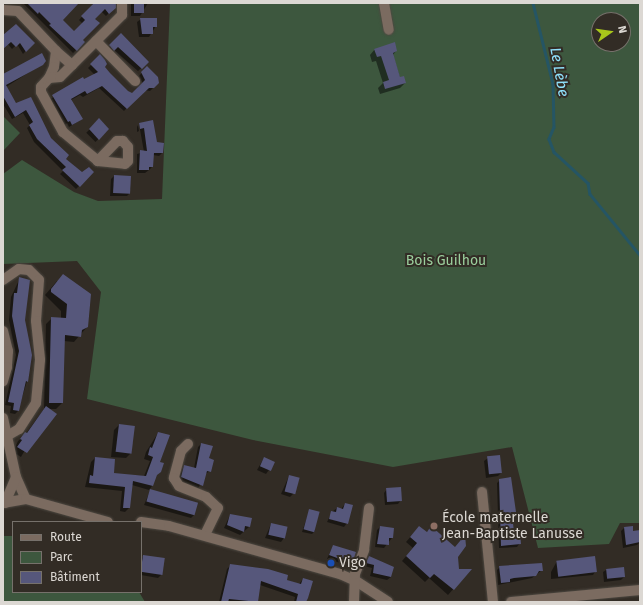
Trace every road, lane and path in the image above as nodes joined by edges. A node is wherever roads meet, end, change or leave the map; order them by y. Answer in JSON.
{"nodes":[{"id":1,"x":122,"y":3,"type":"edge"},
{"id":2,"x":384,"y":3,"type":"edge"},
{"id":3,"x":3,"y":10,"type":"edge"},
{"id":4,"x":389,"y":30,"type":"dead end"},
{"id":5,"x":96,"y":41,"type":"junction"},
{"id":6,"x":56,"y":51,"type":"junction"},
{"id":7,"x":72,"y":65,"type":"junction"},
{"id":8,"x":49,"y":78,"type":"junction"},
{"id":9,"x":135,"y":81,"type":"dead end"},
{"id":10,"x":98,"y":161,"type":"dead end"},
{"id":11,"x":3,"y":280,"type":"edge"},
{"id":12,"x":3,"y":330,"type":"edge"},
{"id":13,"x":3,"y":381,"type":"edge"},
{"id":14,"x":3,"y":418,"type":"edge"},
{"id":15,"x":7,"y":436,"type":"junction"},
{"id":16,"x":188,"y":444,"type":"dead end"},
{"id":17,"x":16,"y":477,"type":"junction"},
{"id":18,"x":482,"y":492,"type":"dead end"},
{"id":19,"x":26,"y":499,"type":"junction"},
{"id":20,"x":4,"y":503,"type":"edge"},
{"id":21,"x":369,"y":508,"type":"dead end"},
{"id":22,"x":104,"y":521,"type":"edge"},
{"id":23,"x":142,"y":522,"type":"edge"},
{"id":24,"x":205,"y":535,"type":"junction"},
{"id":25,"x":356,"y":581,"type":"junction"},
{"id":26,"x":640,"y":590,"type":"edge"},
{"id":27,"x":354,"y":602,"type":"edge"},
{"id":28,"x":388,"y":602,"type":"edge"},
{"id":29,"x":493,"y":602,"type":"edge"},
{"id":30,"x":511,"y":602,"type":"edge"}],
"edges":[{"from":1,"to":5,"type":"street"},
{"from":2,"to":4,"type":"street"},
{"from":3,"to":6,"type":"street"},
{"from":5,"to":7,"type":"street"},
{"from":5,"to":9,"type":"street"},
{"from":6,"to":7,"type":"street"},
{"from":6,"to":8,"type":"street"},
{"from":7,"to":8,"type":"street"},
{"from":8,"to":10,"type":"street"},
{"from":11,"to":15,"type":"street"},
{"from":12,"to":13,"type":"street"},
{"from":14,"to":15,"type":"street"},
{"from":15,"to":17,"type":"street"},
{"from":16,"to":24,"type":"street"},
{"from":17,"to":19,"type":"street"},
{"from":17,"to":20,"type":"street"},
{"from":18,"to":29,"type":"street"},
{"from":19,"to":20,"type":"street"},
{"from":19,"to":22,"type":"street"},
{"from":21,"to":25,"type":"street"},
{"from":23,"to":24,"type":"street"},
{"from":24,"to":25,"type":"street"},
{"from":25,"to":27,"type":"street"},
{"from":25,"to":28,"type":"street"},
{"from":26,"to":30,"type":"street"}]}
